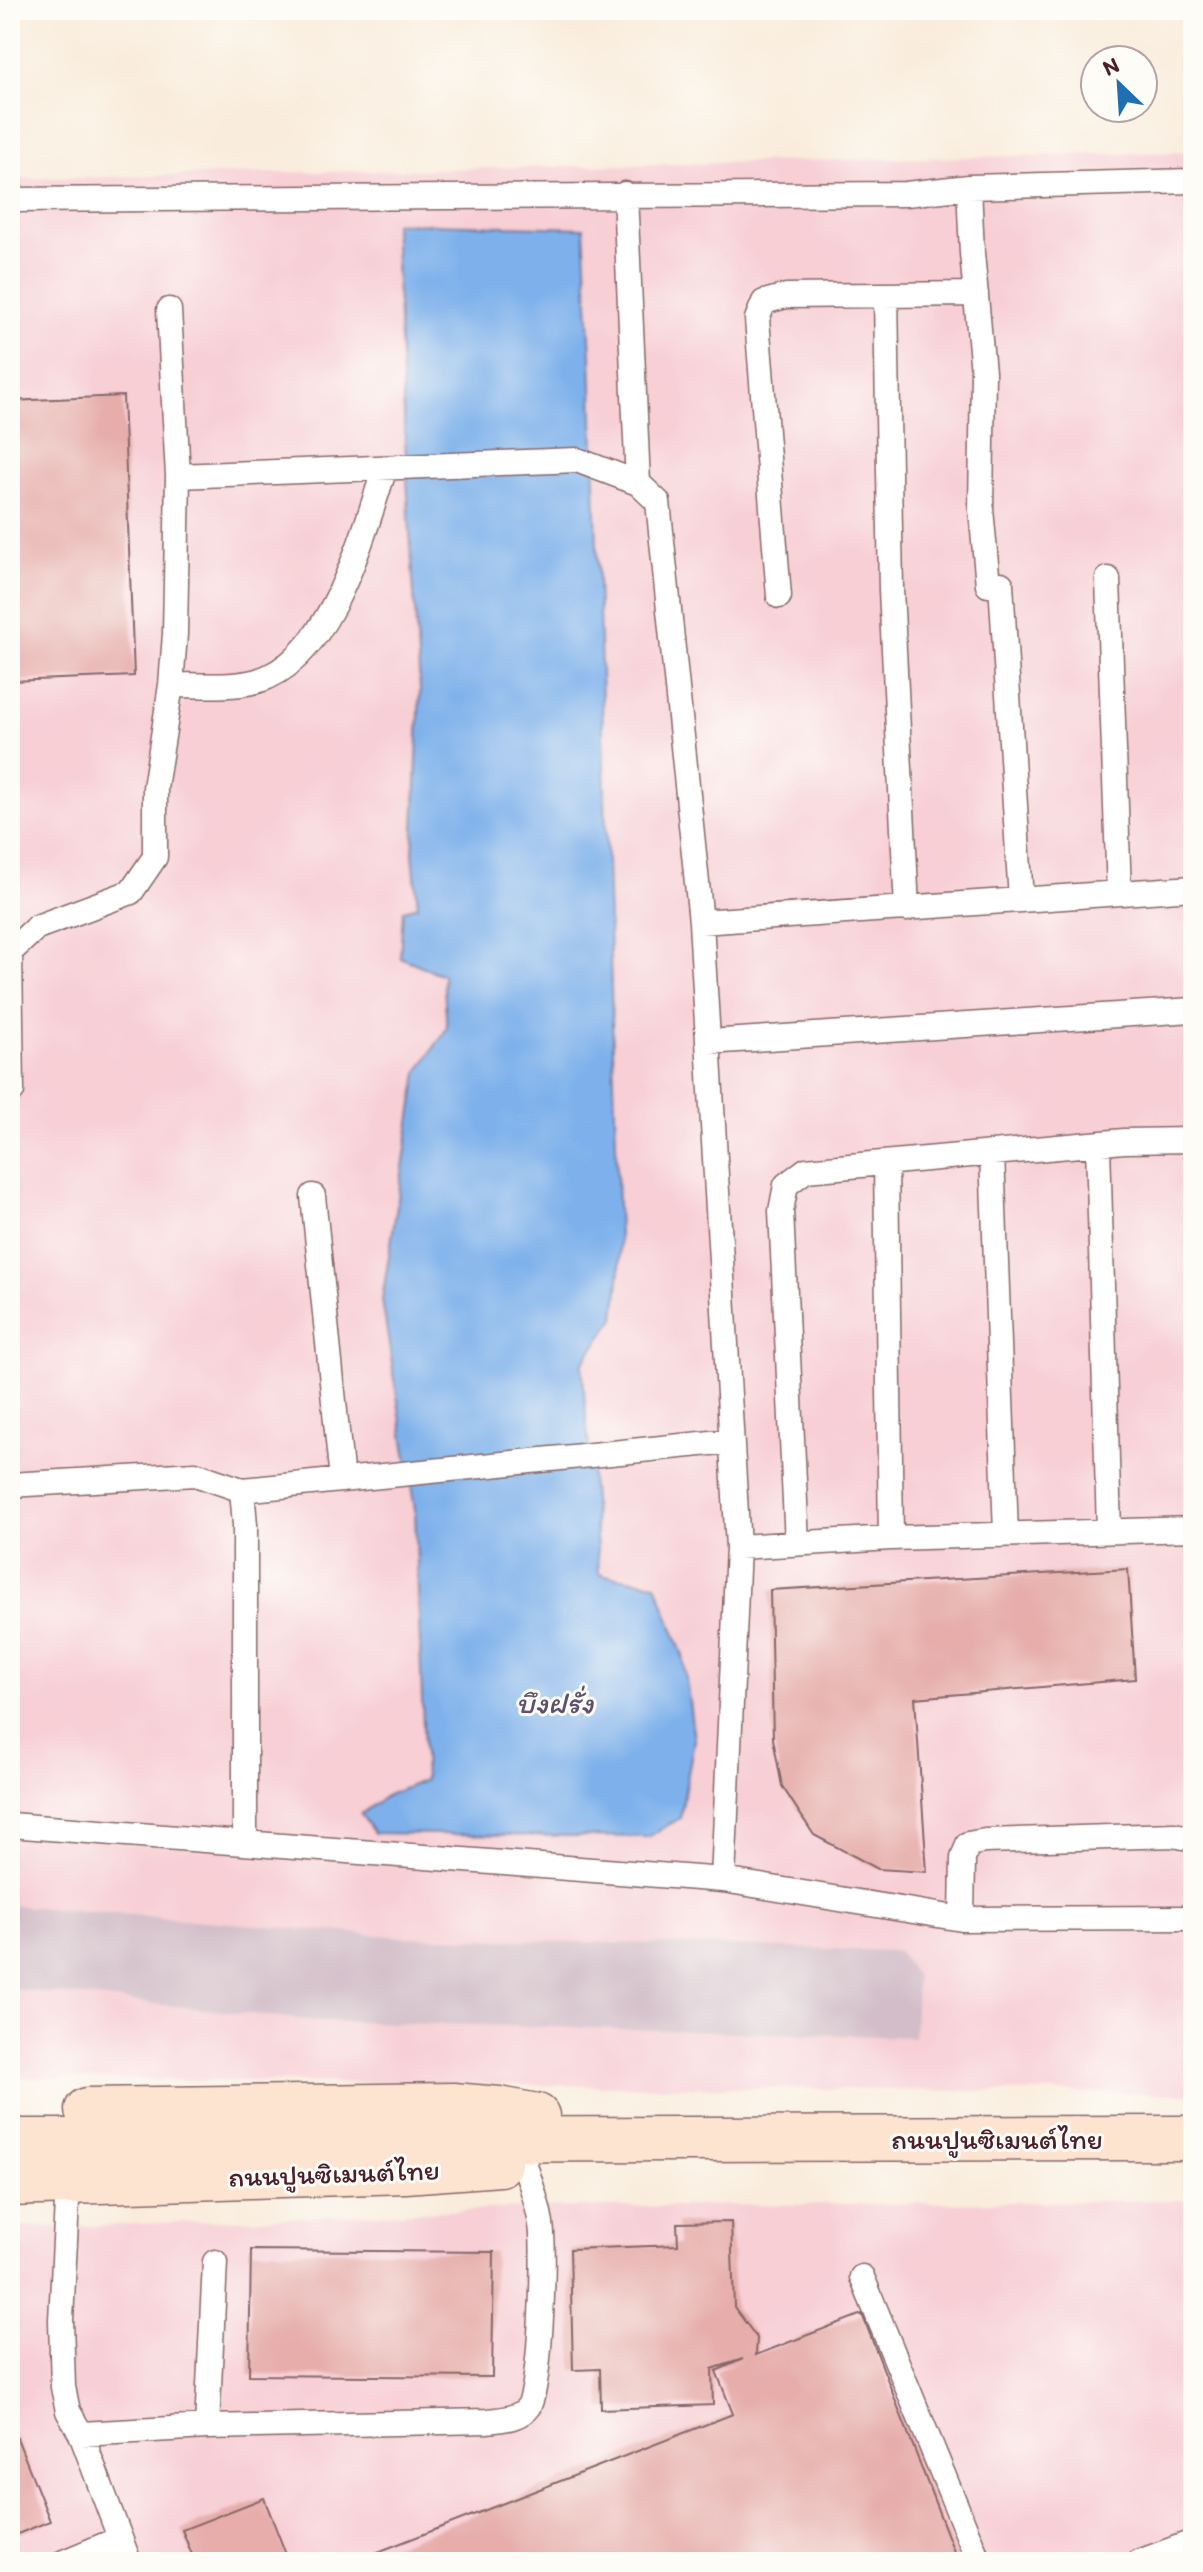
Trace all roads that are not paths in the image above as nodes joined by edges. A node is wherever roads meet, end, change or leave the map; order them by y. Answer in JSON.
{"nodes":[{"id":1,"x":1193,"y":181,"type":"edge"},
{"id":2,"x":969,"y":187,"type":"junction"},
{"id":3,"x":625,"y":194,"type":"junction"},
{"id":4,"x":10,"y":200,"type":"edge"},
{"id":5,"x":976,"y":294,"type":"junction"},
{"id":6,"x":886,"y":295,"type":"junction"},
{"id":7,"x":169,"y":310,"type":"dead end"},
{"id":8,"x":385,"y":468,"type":"junction"},
{"id":9,"x":178,"y":476,"type":"junction"},
{"id":10,"x":638,"y":483,"type":"junction"},
{"id":11,"x":1108,"y":579,"type":"dead end"},
{"id":12,"x":779,"y":596,"type":"dead end"},
{"id":13,"x":171,"y":685,"type":"junction"},
{"id":14,"x":1193,"y":888,"type":"edge"},
{"id":15,"x":1119,"y":893,"type":"junction"},
{"id":16,"x":1021,"y":900,"type":"junction"},
{"id":17,"x":907,"y":909,"type":"junction"},
{"id":18,"x":701,"y":922,"type":"junction"},
{"id":19,"x":1193,"y":1010,"type":"edge"},
{"id":20,"x":708,"y":1042,"type":"junction"},
{"id":21,"x":10,"y":1091,"type":"edge"},
{"id":22,"x":1193,"y":1140,"type":"edge"},
{"id":23,"x":1098,"y":1144,"type":"junction"},
{"id":24,"x":992,"y":1153,"type":"junction"},
{"id":25,"x":886,"y":1163,"type":"junction"},
{"id":26,"x":313,"y":1196,"type":"dead end"},
{"id":27,"x":731,"y":1441,"type":"junction"},
{"id":28,"x":342,"y":1480,"type":"junction"},
{"id":29,"x":10,"y":1485,"type":"edge"},
{"id":30,"x":242,"y":1490,"type":"junction"},
{"id":31,"x":1193,"y":1529,"type":"edge"},
{"id":32,"x":1109,"y":1531,"type":"junction"},
{"id":33,"x":1006,"y":1534,"type":"junction"},
{"id":34,"x":891,"y":1538,"type":"junction"},
{"id":35,"x":797,"y":1543,"type":"junction"},
{"id":36,"x":738,"y":1547,"type":"junction"},
{"id":37,"x":10,"y":1825,"type":"edge"},
{"id":38,"x":1193,"y":1839,"type":"edge"},
{"id":39,"x":245,"y":1843,"type":"junction"},
{"id":40,"x":723,"y":1880,"type":"junction"},
{"id":41,"x":1193,"y":1918,"type":"edge"},
{"id":42,"x":962,"y":1919,"type":"junction"},
{"id":43,"x":10,"y":2111,"type":"edge"},
{"id":44,"x":1193,"y":2138,"type":"edge"},
{"id":45,"x":641,"y":2140,"type":"junction"},
{"id":46,"x":10,"y":2141,"type":"edge"},
{"id":47,"x":524,"y":2161,"type":"junction"},
{"id":48,"x":68,"y":2182,"type":"junction"},
{"id":49,"x":10,"y":2184,"type":"edge"},
{"id":50,"x":215,"y":2262,"type":"dead end"},
{"id":51,"x":862,"y":2277,"type":"dead end"},
{"id":52,"x":207,"y":2427,"type":"junction"},
{"id":53,"x":81,"y":2434,"type":"junction"},
{"id":54,"x":1193,"y":2542,"type":"edge"},
{"id":55,"x":124,"y":2551,"type":"edge"},
{"id":56,"x":64,"y":2562,"type":"edge"},
{"id":57,"x":979,"y":2562,"type":"edge"},
{"id":58,"x":1139,"y":2562,"type":"edge"}],
"edges":[{"from":1,"to":2,"type":"lane"},
{"from":2,"to":3,"type":"lane"},
{"from":2,"to":5,"type":"lane"},
{"from":3,"to":4,"type":"lane"},
{"from":3,"to":10,"type":"lane"},
{"from":5,"to":6,"type":"lane"},
{"from":5,"to":16,"type":"lane"},
{"from":6,"to":12,"type":"lane"},
{"from":6,"to":17,"type":"lane"},
{"from":7,"to":9,"type":"lane"},
{"from":8,"to":9,"type":"lane"},
{"from":8,"to":10,"type":"lane"},
{"from":8,"to":13,"type":"lane"},
{"from":9,"to":13,"type":"lane"},
{"from":10,"to":18,"type":"lane"},
{"from":11,"to":15,"type":"lane"},
{"from":13,"to":21,"type":"lane"},
{"from":14,"to":15,"type":"lane"},
{"from":15,"to":16,"type":"lane"},
{"from":16,"to":17,"type":"lane"},
{"from":17,"to":18,"type":"lane"},
{"from":18,"to":20,"type":"lane"},
{"from":19,"to":20,"type":"lane"},
{"from":20,"to":27,"type":"lane"},
{"from":22,"to":23,"type":"lane"},
{"from":23,"to":24,"type":"lane"},
{"from":23,"to":32,"type":"lane"},
{"from":24,"to":25,"type":"lane"},
{"from":24,"to":33,"type":"lane"},
{"from":25,"to":34,"type":"lane"},
{"from":25,"to":35,"type":"lane"},
{"from":26,"to":28,"type":"lane"},
{"from":27,"to":28,"type":"lane"},
{"from":27,"to":36,"type":"lane"},
{"from":28,"to":30,"type":"lane"},
{"from":29,"to":30,"type":"lane"},
{"from":30,"to":39,"type":"lane"},
{"from":31,"to":32,"type":"lane"},
{"from":32,"to":33,"type":"lane"},
{"from":33,"to":34,"type":"lane"},
{"from":34,"to":35,"type":"lane"},
{"from":35,"to":36,"type":"lane"},
{"from":36,"to":40,"type":"lane"},
{"from":37,"to":39,"type":"lane"},
{"from":38,"to":42,"type":"lane"},
{"from":39,"to":40,"type":"lane"},
{"from":40,"to":42,"type":"lane"},
{"from":41,"to":42,"type":"lane"},
{"from":43,"to":45,"type":"street","name":"ถนนปูนซิเมนต์ไทย"},
{"from":44,"to":45,"type":"street","name":"ถนนปูนซิเมนต์ไทย"},
{"from":45,"to":46,"type":"street","name":"ถนนปูนซิเมนต์ไทย"},
{"from":45,"to":47,"type":"street","name":"ถนนปูนซิเมนต์ไทย"},
{"from":47,"to":48,"type":"street","name":"ถนนปูนซิเมนต์ไทย"},
{"from":47,"to":52,"type":"lane"},
{"from":48,"to":49,"type":"street","name":"ถนนปูนซิเมนต์ไทย"},
{"from":48,"to":53,"type":"lane"},
{"from":50,"to":52,"type":"lane"},
{"from":51,"to":57,"type":"lane"},
{"from":52,"to":53,"type":"lane"},
{"from":53,"to":55,"type":"lane"},
{"from":54,"to":58,"type":"lane"},
{"from":55,"to":56,"type":"lane"}]}
